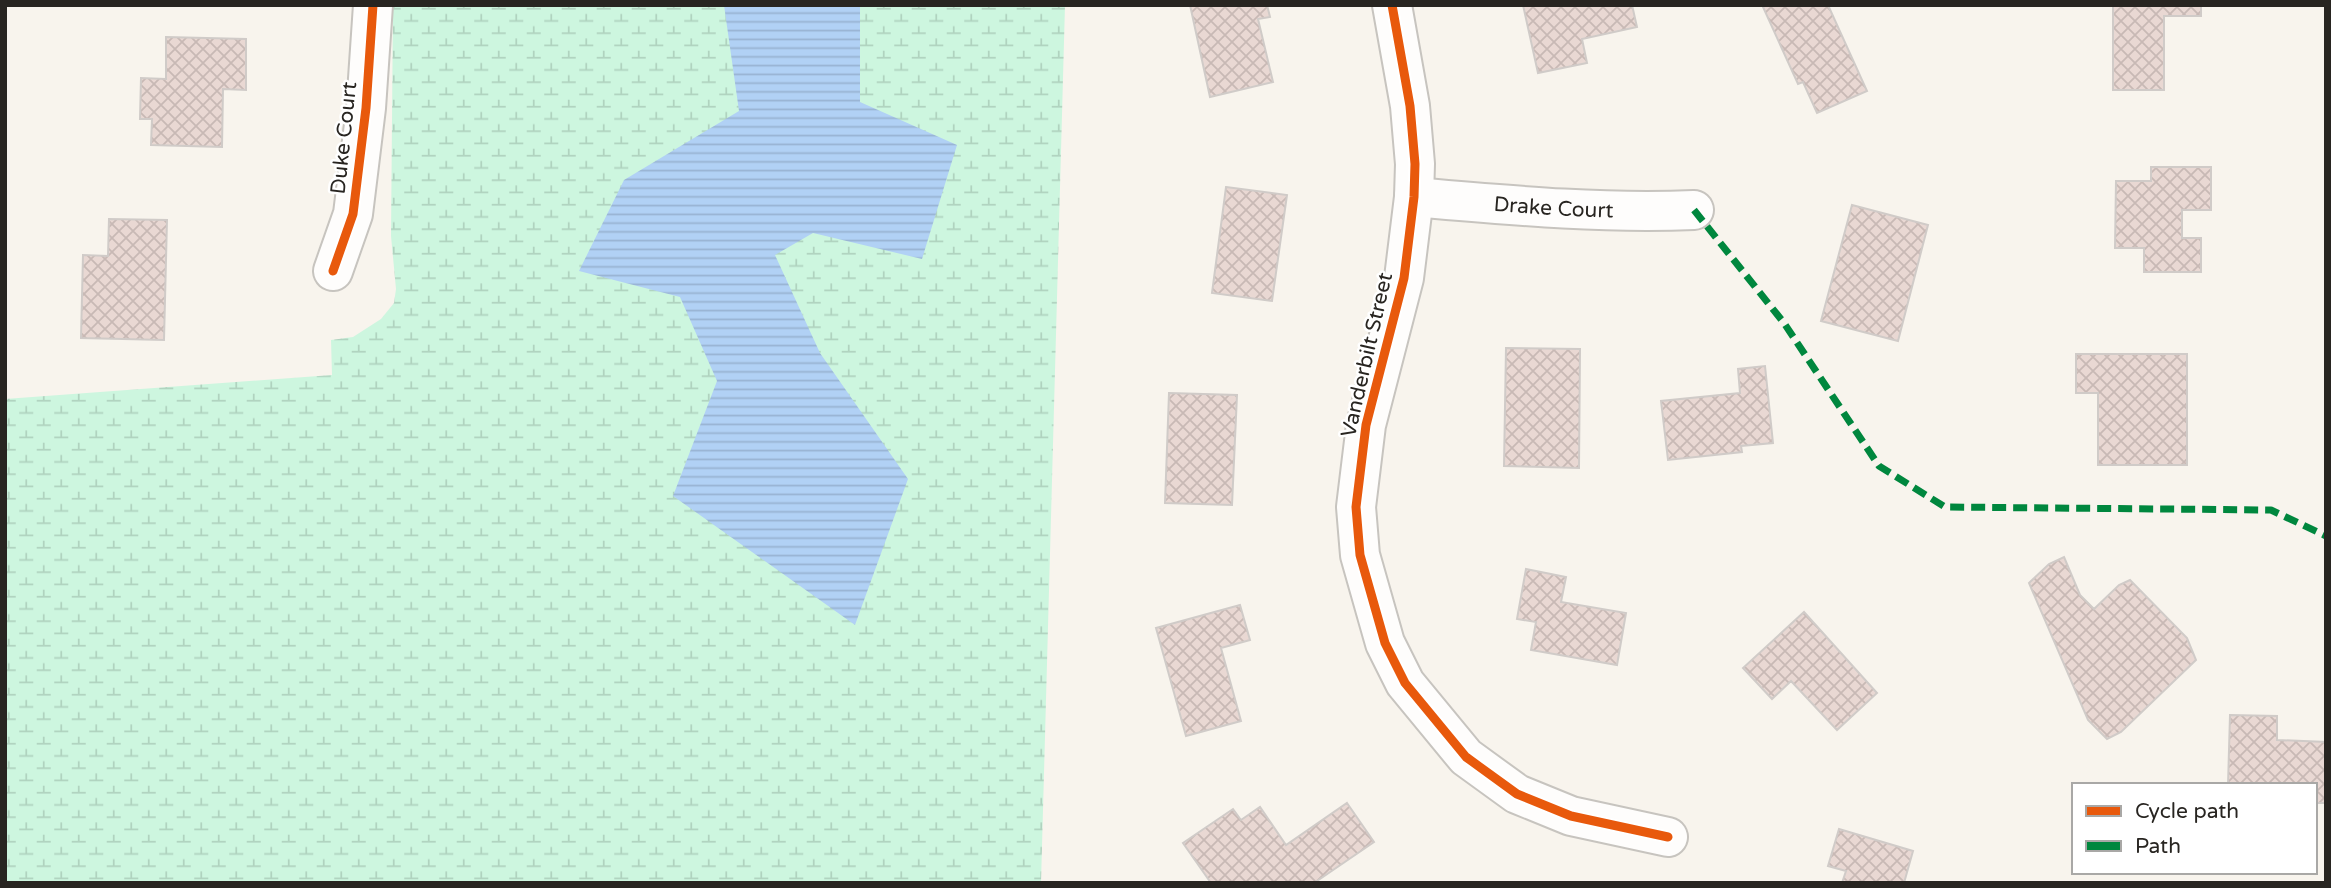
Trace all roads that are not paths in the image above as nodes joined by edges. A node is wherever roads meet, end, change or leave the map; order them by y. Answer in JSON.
{"nodes":[{"id":1,"x":373,"y":5,"type":"edge"},
{"id":2,"x":1392,"y":5,"type":"edge"},
{"id":3,"x":1414,"y":197,"type":"junction"},
{"id":4,"x":1695,"y":210,"type":"dead end"},
{"id":5,"x":333,"y":271,"type":"dead end"},
{"id":6,"x":1668,"y":837,"type":"dead end"}],
"edges":[{"from":1,"to":5,"type":"street","name":"Duke Court"},
{"from":2,"to":3,"type":"street","name":"Vanderbilt Street"},
{"from":3,"to":4,"type":"street","name":"Drake Court"},
{"from":3,"to":6,"type":"street","name":"Vanderbilt Street"}]}
